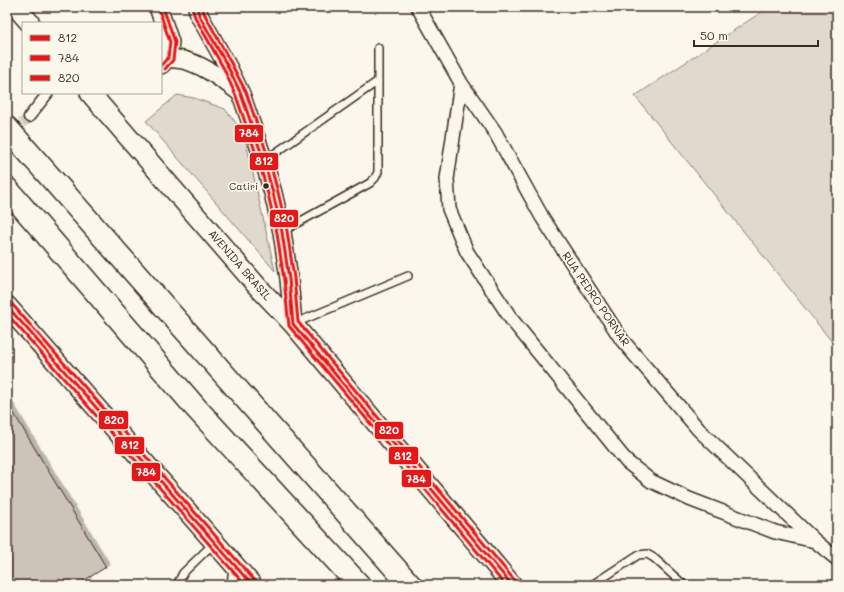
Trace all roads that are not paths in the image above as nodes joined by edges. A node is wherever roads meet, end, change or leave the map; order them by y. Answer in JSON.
{"nodes":[{"id":1,"x":16,"y":7,"type":"edge"},
{"id":2,"x":158,"y":7,"type":"edge"},
{"id":3,"x":197,"y":7,"type":"edge"},
{"id":4,"x":418,"y":7,"type":"edge"},
{"id":5,"x":29,"y":22,"type":"edge"},
{"id":6,"x":378,"y":48,"type":"dead end"},
{"id":7,"x":164,"y":62,"type":"edge"},
{"id":8,"x":378,"y":81,"type":"junction"},
{"id":9,"x":462,"y":83,"type":"junction"},
{"id":10,"x":47,"y":94,"type":"edge"},
{"id":11,"x":91,"y":94,"type":"edge"},
{"id":12,"x":241,"y":94,"type":"junction"},
{"id":13,"x":29,"y":117,"type":"tunnel mouth"},
{"id":14,"x":7,"y":128,"type":"edge"},
{"id":15,"x":264,"y":161,"type":"junction"},
{"id":16,"x":7,"y":190,"type":"edge"},
{"id":17,"x":282,"y":232,"type":"junction"},
{"id":18,"x":408,"y":276,"type":"dead end"},
{"id":19,"x":7,"y":306,"type":"edge"},
{"id":20,"x":293,"y":324,"type":"junction"},
{"id":21,"x":815,"y":541,"type":"junction"},
{"id":22,"x":214,"y":542,"type":"junction"},
{"id":23,"x":837,"y":559,"type":"edge"},
{"id":24,"x":235,"y":576,"type":"edge"},
{"id":25,"x":177,"y":585,"type":"edge"},
{"id":26,"x":252,"y":585,"type":"edge"},
{"id":27,"x":359,"y":585,"type":"edge"},
{"id":28,"x":410,"y":585,"type":"edge"},
{"id":29,"x":512,"y":585,"type":"edge"},
{"id":30,"x":592,"y":585,"type":"edge"},
{"id":31,"x":684,"y":585,"type":"edge"}],
"edges":[{"from":1,"to":5,"type":"main road"},
{"from":2,"to":7,"type":"street"},
{"from":3,"to":12,"type":"street"},
{"from":4,"to":9,"type":"street","name":"RUA PEDRO PORNAR"},
{"from":6,"to":8,"type":"lane"},
{"from":7,"to":12,"type":"street"},
{"from":8,"to":15,"type":"lane"},
{"from":8,"to":17,"type":"lane"},
{"from":9,"to":21,"type":"street","name":"RUA PEDRO PORNAR"},
{"from":9,"to":21,"type":"street"},
{"from":10,"to":13,"type":"street"},
{"from":11,"to":20,"type":"main road","name":"AVENIDA BRASIL"},
{"from":12,"to":15,"type":"street"},
{"from":14,"to":28,"type":"highway"},
{"from":15,"to":17,"type":"street"},
{"from":16,"to":27,"type":"highway"},
{"from":17,"to":20,"type":"street"},
{"from":18,"to":20,"type":"lane"},
{"from":19,"to":22,"type":"main road"},
{"from":20,"to":29,"type":"main road","name":"AVENIDA BRASIL"},
{"from":21,"to":23,"type":"street","name":"RUA PEDRO PORNAR"},
{"from":22,"to":24,"type":"main road"},
{"from":22,"to":25,"type":"lane"},
{"from":24,"to":26,"type":"main road"},
{"from":30,"to":31,"type":"lane"}]}
